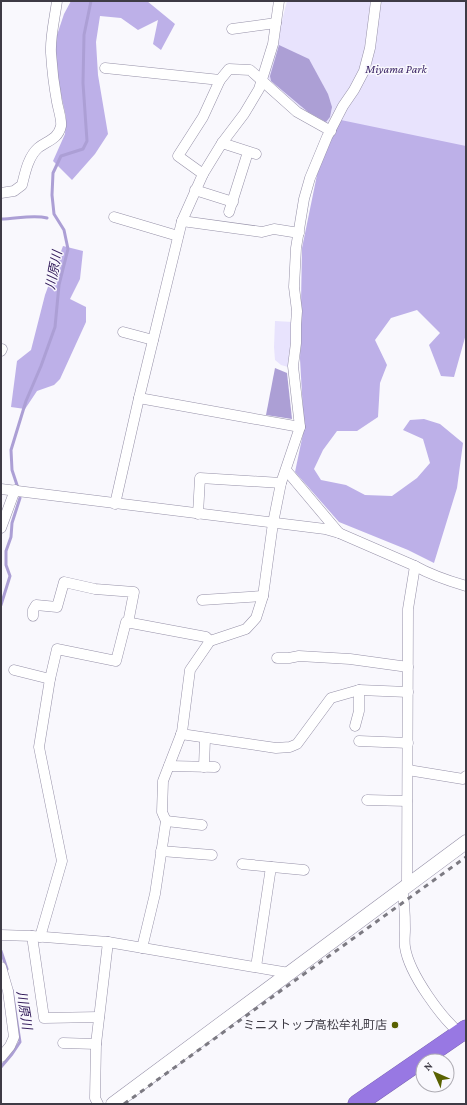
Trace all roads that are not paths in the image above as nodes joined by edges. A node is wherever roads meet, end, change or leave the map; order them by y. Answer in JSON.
{"nodes":[{"id":1,"x":57,"y":1,"type":"edge"},
{"id":2,"x":279,"y":1,"type":"edge"},
{"id":3,"x":376,"y":1,"type":"edge"},
{"id":4,"x":276,"y":23,"type":"junction"},
{"id":5,"x":232,"y":28,"type":"dead end"},
{"id":6,"x":105,"y":68,"type":"dead end"},
{"id":7,"x":220,"y":80,"type":"junction"},
{"id":8,"x":262,"y":80,"type":"junction"},
{"id":9,"x":330,"y":130,"type":"junction"},
{"id":10,"x":222,"y":143,"type":"junction"},
{"id":11,"x":203,"y":174,"type":"junction"},
{"id":12,"x":195,"y":190,"type":"junction"},
{"id":13,"x":1,"y":194,"type":"edge"},
{"id":14,"x":233,"y":202,"type":"junction"},
{"id":15,"x":229,"y":212,"type":"dead end"},
{"id":16,"x":114,"y":217,"type":"dead end"},
{"id":17,"x":182,"y":221,"type":"junction"},
{"id":18,"x":299,"y":233,"type":"junction"},
{"id":19,"x":178,"y":236,"type":"junction"},
{"id":20,"x":123,"y":332,"type":"dead end"},
{"id":21,"x":153,"y":340,"type":"junction"},
{"id":22,"x":139,"y":398,"type":"junction"},
{"id":23,"x":300,"y":427,"type":"junction"},
{"id":24,"x":286,"y":470,"type":"junction"},
{"id":25,"x":281,"y":482,"type":"junction"},
{"id":26,"x":1,"y":489,"type":"edge"},
{"id":27,"x":15,"y":490,"type":"junction"},
{"id":28,"x":115,"y":504,"type":"junction"},
{"id":29,"x":198,"y":514,"type":"junction"},
{"id":30,"x":273,"y":524,"type":"junction"},
{"id":31,"x":1,"y":528,"type":"edge"},
{"id":32,"x":339,"y":533,"type":"junction"},
{"id":33,"x":415,"y":566,"type":"junction"},
{"id":34,"x":466,"y":586,"type":"edge"},
{"id":35,"x":263,"y":596,"type":"junction"},
{"id":36,"x":202,"y":600,"type":"dead end"},
{"id":37,"x":33,"y":616,"type":"dead end"},
{"id":38,"x":128,"y":623,"type":"junction"},
{"id":39,"x":210,"y":641,"type":"junction"},
{"id":40,"x":277,"y":658,"type":"dead end"},
{"id":41,"x":408,"y":667,"type":"junction"},
{"id":42,"x":14,"y":670,"type":"dead end"},
{"id":43,"x":50,"y":679,"type":"junction"},
{"id":44,"x":359,"y":690,"type":"junction"},
{"id":45,"x":408,"y":692,"type":"junction"},
{"id":46,"x":355,"y":726,"type":"dead end"},
{"id":47,"x":181,"y":734,"type":"junction"},
{"id":48,"x":205,"y":738,"type":"junction"},
{"id":49,"x":359,"y":741,"type":"dead end"},
{"id":50,"x":408,"y":743,"type":"junction"},
{"id":51,"x":168,"y":766,"type":"junction"},
{"id":52,"x":204,"y":766,"type":"junction"},
{"id":53,"x":215,"y":767,"type":"dead end"},
{"id":54,"x":408,"y":770,"type":"junction"},
{"id":55,"x":466,"y":776,"type":"edge"},
{"id":56,"x":367,"y":800,"type":"dead end"},
{"id":57,"x":408,"y":801,"type":"junction"},
{"id":58,"x":166,"y":821,"type":"junction"},
{"id":59,"x":202,"y":825,"type":"dead end"},
{"id":60,"x":466,"y":842,"type":"edge"},
{"id":61,"x":161,"y":851,"type":"junction"},
{"id":62,"x":212,"y":855,"type":"dead end"},
{"id":63,"x":242,"y":864,"type":"dead end"},
{"id":64,"x":271,"y":867,"type":"junction"},
{"id":65,"x":304,"y":870,"type":"dead end"},
{"id":66,"x":405,"y":887,"type":"junction"},
{"id":67,"x":1,"y":935,"type":"edge"},
{"id":68,"x":36,"y":936,"type":"junction"},
{"id":69,"x":108,"y":942,"type":"junction"},
{"id":70,"x":142,"y":948,"type":"junction"},
{"id":71,"x":1,"y":966,"type":"edge"},
{"id":72,"x":256,"y":968,"type":"junction"},
{"id":73,"x":289,"y":973,"type":"junction"},
{"id":74,"x":99,"y":1017,"type":"junction"},
{"id":75,"x":464,"y":1034,"type":"edge"},
{"id":76,"x":63,"y":1043,"type":"dead end"},
{"id":77,"x":96,"y":1044,"type":"junction"},
{"id":78,"x":1,"y":1057,"type":"edge"},
{"id":79,"x":98,"y":1104,"type":"edge"},
{"id":80,"x":113,"y":1104,"type":"edge"},
{"id":81,"x":357,"y":1104,"type":"edge"}],
"edges":[{"from":1,"to":13,"type":"street"},
{"from":2,"to":4,"type":"street"},
{"from":3,"to":9,"type":"street"},
{"from":4,"to":5,"type":"street"},
{"from":4,"to":8,"type":"street"},
{"from":6,"to":7,"type":"street"},
{"from":7,"to":8,"type":"street"},
{"from":7,"to":11,"type":"street"},
{"from":8,"to":9,"type":"street"},
{"from":8,"to":10,"type":"street"},
{"from":9,"to":18,"type":"street"},
{"from":10,"to":11,"type":"street"},
{"from":10,"to":14,"type":"street"},
{"from":11,"to":12,"type":"street"},
{"from":12,"to":14,"type":"street"},
{"from":12,"to":17,"type":"street"},
{"from":14,"to":15,"type":"street"},
{"from":16,"to":19,"type":"street"},
{"from":17,"to":18,"type":"street"},
{"from":17,"to":19,"type":"street"},
{"from":18,"to":23,"type":"street"},
{"from":19,"to":21,"type":"street"},
{"from":20,"to":21,"type":"street"},
{"from":21,"to":22,"type":"street"},
{"from":22,"to":23,"type":"street"},
{"from":22,"to":28,"type":"street"},
{"from":23,"to":24,"type":"street"},
{"from":24,"to":25,"type":"street"},
{"from":24,"to":32,"type":"street"},
{"from":25,"to":29,"type":"street"},
{"from":25,"to":30,"type":"street"},
{"from":26,"to":27,"type":"street"},
{"from":27,"to":28,"type":"street"},
{"from":27,"to":31,"type":"street"},
{"from":28,"to":29,"type":"street"},
{"from":29,"to":30,"type":"street"},
{"from":30,"to":32,"type":"street"},
{"from":30,"to":35,"type":"street"},
{"from":32,"to":33,"type":"street"},
{"from":33,"to":34,"type":"street"},
{"from":33,"to":41,"type":"street"},
{"from":35,"to":36,"type":"street"},
{"from":35,"to":39,"type":"street"},
{"from":37,"to":38,"type":"street"},
{"from":38,"to":39,"type":"street"},
{"from":38,"to":43,"type":"street"},
{"from":39,"to":47,"type":"street"},
{"from":40,"to":41,"type":"street"},
{"from":41,"to":45,"type":"street"},
{"from":42,"to":43,"type":"street"},
{"from":43,"to":68,"type":"street"},
{"from":44,"to":45,"type":"street"},
{"from":44,"to":46,"type":"street"},
{"from":44,"to":48,"type":"street"},
{"from":45,"to":50,"type":"street"},
{"from":47,"to":48,"type":"street"},
{"from":47,"to":51,"type":"street"},
{"from":48,"to":52,"type":"street"},
{"from":49,"to":50,"type":"street"},
{"from":50,"to":54,"type":"street"},
{"from":51,"to":52,"type":"street"},
{"from":51,"to":58,"type":"street"},
{"from":52,"to":53,"type":"street"},
{"from":54,"to":55,"type":"street"},
{"from":54,"to":57,"type":"street"},
{"from":56,"to":57,"type":"street"},
{"from":57,"to":66,"type":"street"},
{"from":58,"to":59,"type":"street"},
{"from":58,"to":61,"type":"street"},
{"from":60,"to":66,"type":"street"},
{"from":61,"to":62,"type":"street"},
{"from":61,"to":70,"type":"street"},
{"from":63,"to":64,"type":"street"},
{"from":64,"to":65,"type":"street"},
{"from":64,"to":72,"type":"street"},
{"from":66,"to":73,"type":"street"},
{"from":66,"to":75,"type":"street"},
{"from":67,"to":68,"type":"street"},
{"from":68,"to":69,"type":"street"},
{"from":68,"to":74,"type":"street"},
{"from":69,"to":70,"type":"street"},
{"from":69,"to":74,"type":"street"},
{"from":70,"to":72,"type":"street"},
{"from":71,"to":78,"type":"street"},
{"from":72,"to":73,"type":"street"},
{"from":73,"to":80,"type":"street"},
{"from":74,"to":77,"type":"street"},
{"from":75,"to":81,"type":"highway"},
{"from":76,"to":77,"type":"street"},
{"from":77,"to":79,"type":"street"}]}
